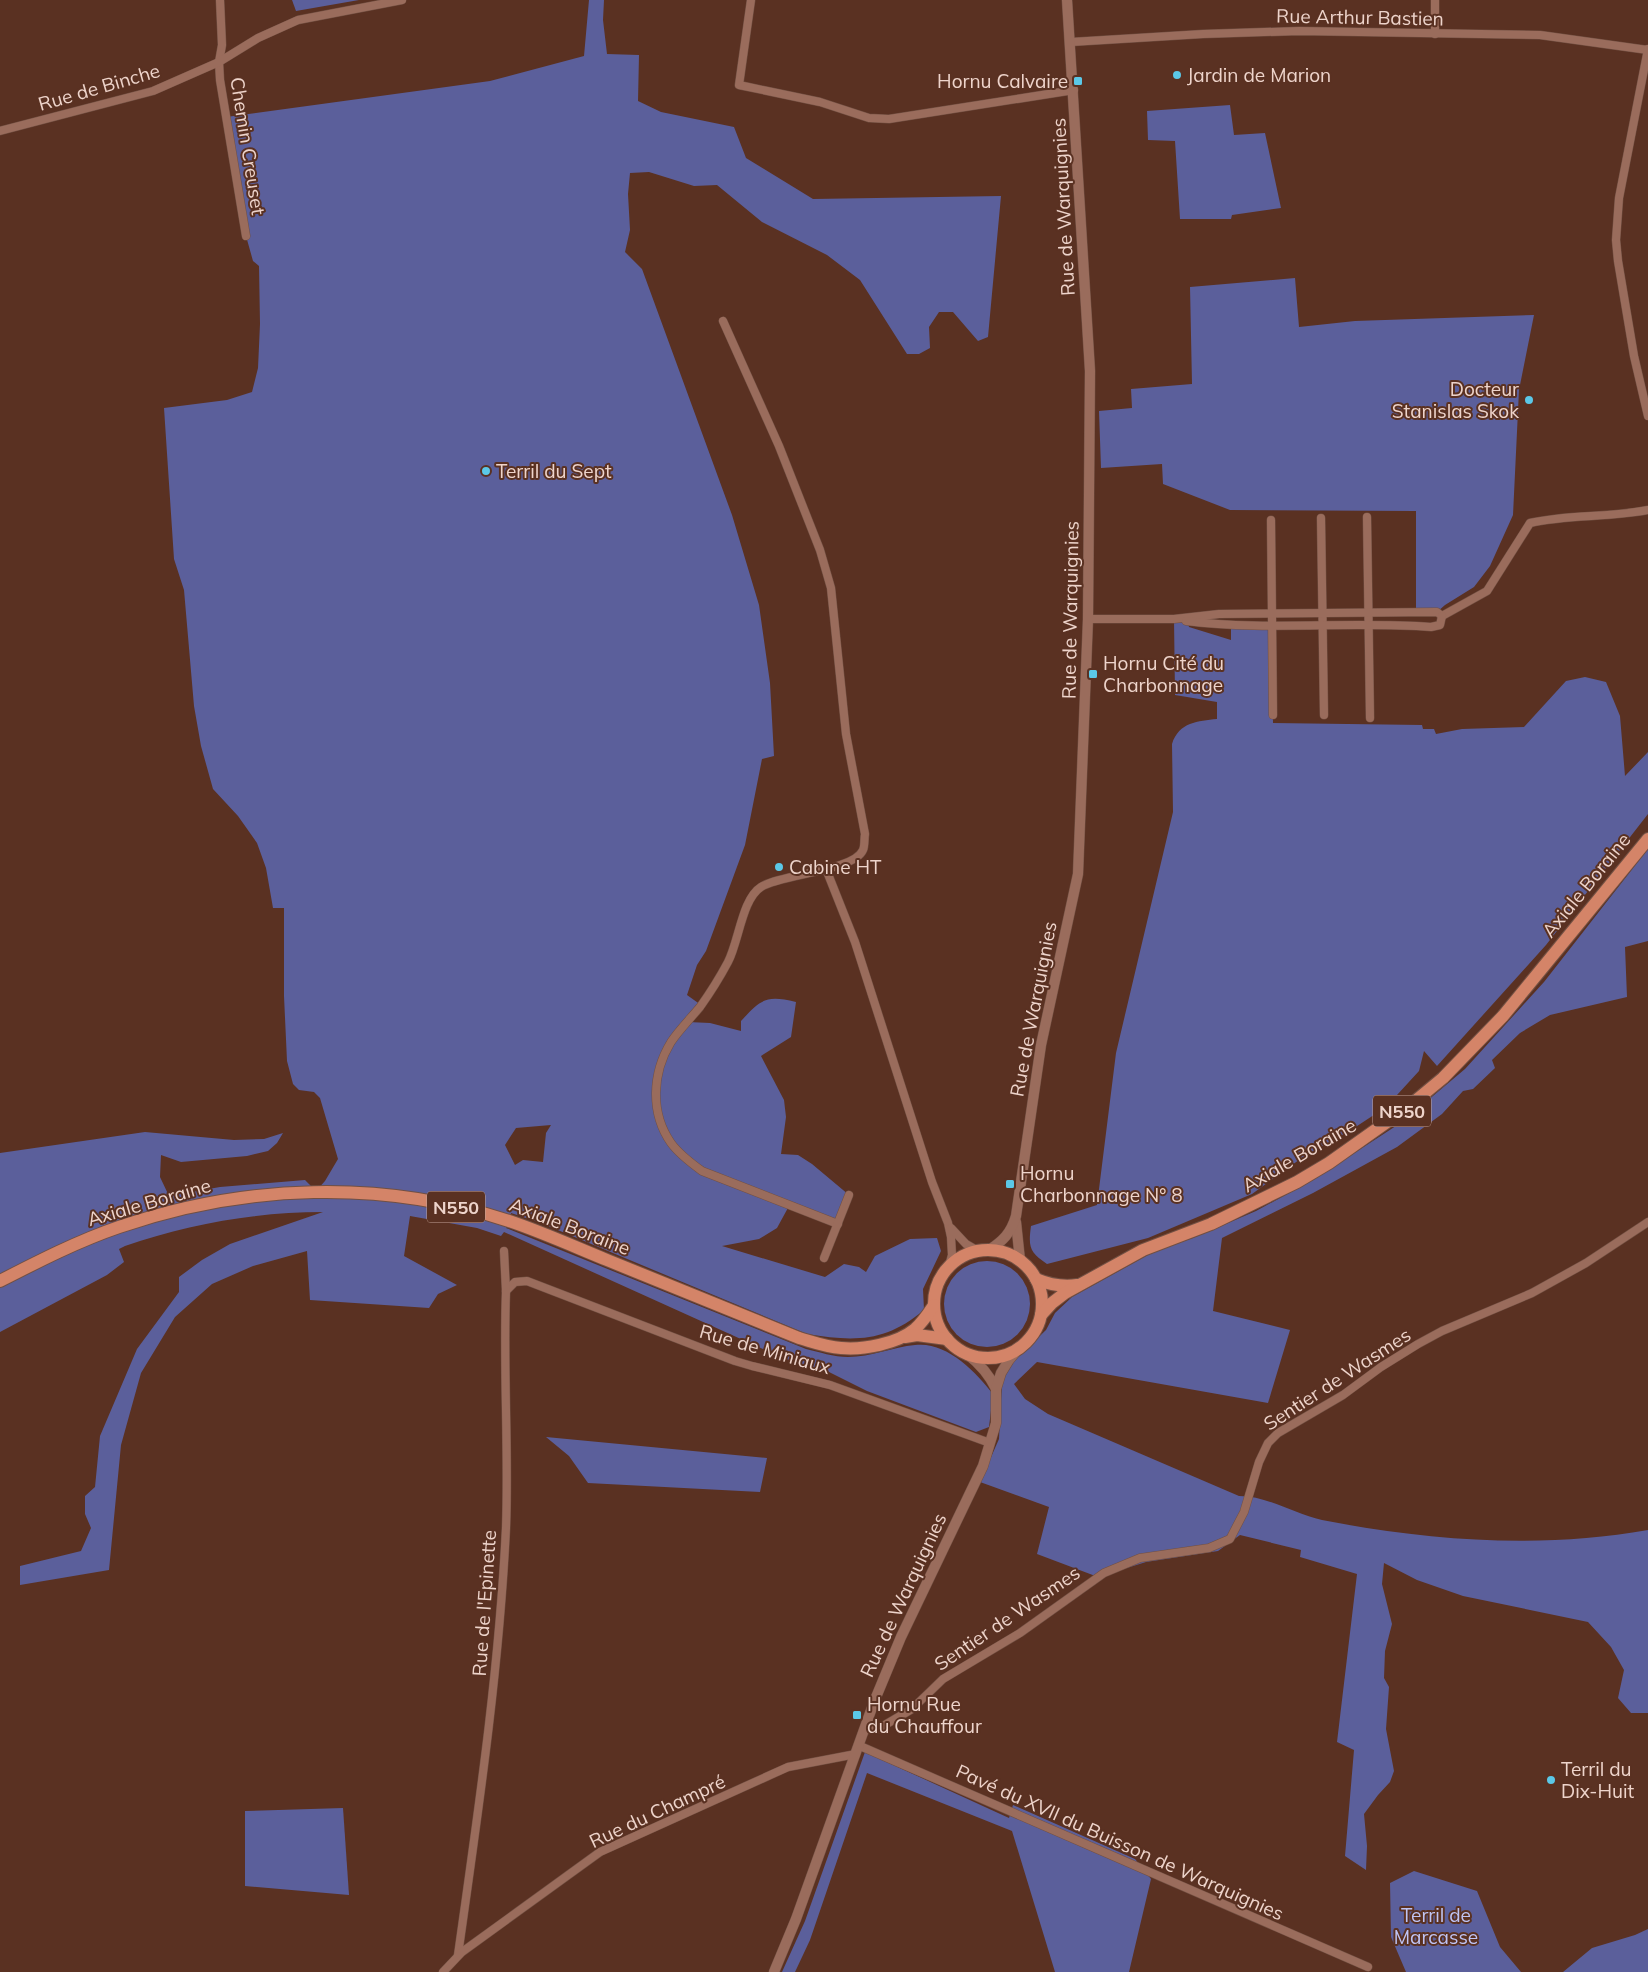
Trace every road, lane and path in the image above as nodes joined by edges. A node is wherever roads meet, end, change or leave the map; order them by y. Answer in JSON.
{"nodes":[{"id":1,"x":220,"y":0,"type":"edge"},
{"id":2,"x":402,"y":0,"type":"edge"},
{"id":3,"x":751,"y":0,"type":"edge"},
{"id":4,"x":1068,"y":0,"type":"edge"},
{"id":5,"x":1434,"y":0,"type":"edge"},
{"id":6,"x":1435,"y":34,"type":"junction"},
{"id":7,"x":1071,"y":42,"type":"junction"},
{"id":8,"x":1648,"y":49,"type":"edge"},
{"id":9,"x":219,"y":62,"type":"junction"},
{"id":10,"x":1074,"y":90,"type":"junction"},
{"id":11,"x":0,"y":131,"type":"edge"},
{"id":12,"x":246,"y":236,"type":"dead end"},
{"id":13,"x":723,"y":321,"type":"dead end"},
{"id":14,"x":1648,"y":416,"type":"edge"},
{"id":15,"x":1648,"y":510,"type":"edge"},
{"id":16,"x":1321,"y":518,"type":"dead end"},
{"id":17,"x":1367,"y":518,"type":"dead end"},
{"id":18,"x":1271,"y":520,"type":"dead end"},
{"id":19,"x":1368,"y":612,"type":"junction"},
{"id":20,"x":1423,"y":612,"type":"junction"},
{"id":21,"x":1272,"y":613,"type":"junction"},
{"id":22,"x":1323,"y":613,"type":"junction"},
{"id":23,"x":1442,"y":616,"type":"junction"},
{"id":24,"x":1088,"y":619,"type":"junction"},
{"id":25,"x":1174,"y":619,"type":"junction"},
{"id":26,"x":1323,"y":624,"type":"junction"},
{"id":27,"x":1368,"y":624,"type":"junction"},
{"id":28,"x":1272,"y":625,"type":"junction"},
{"id":29,"x":1430,"y":627,"type":"junction"},
{"id":30,"x":1324,"y":715,"type":"dead end"},
{"id":31,"x":1273,"y":716,"type":"dead end"},
{"id":32,"x":1370,"y":718,"type":"dead end"},
{"id":33,"x":1648,"y":838,"type":"edge"},
{"id":34,"x":826,"y":869,"type":"junction"},
{"id":35,"x":850,"y":1195,"type":"dead end"},
{"id":36,"x":1016,"y":1216,"type":"junction"},
{"id":37,"x":1648,"y":1222,"type":"edge"},
{"id":38,"x":948,"y":1223,"type":"junction"},
{"id":39,"x":838,"y":1224,"type":"junction"},
{"id":40,"x":984,"y":1250,"type":"junction"},
{"id":41,"x":504,"y":1251,"type":"dead end"},
{"id":42,"x":824,"y":1258,"type":"dead end"},
{"id":43,"x":1020,"y":1260,"type":"junction"},
{"id":44,"x":949,"y":1266,"type":"junction"},
{"id":45,"x":1036,"y":1279,"type":"junction"},
{"id":46,"x":0,"y":1281,"type":"edge"},
{"id":47,"x":1080,"y":1285,"type":"junction"},
{"id":48,"x":506,"y":1291,"type":"junction"},
{"id":49,"x":934,"y":1305,"type":"junction"},
{"id":50,"x":1041,"y":1314,"type":"junction"},
{"id":51,"x":902,"y":1337,"type":"junction"},
{"id":52,"x":947,"y":1339,"type":"junction"},
{"id":53,"x":1019,"y":1348,"type":"junction"},
{"id":54,"x":967,"y":1354,"type":"junction"},
{"id":55,"x":996,"y":1388,"type":"junction"},
{"id":56,"x":990,"y":1443,"type":"junction"},
{"id":57,"x":865,"y":1730,"type":"junction"},
{"id":58,"x":858,"y":1750,"type":"junction"},
{"id":59,"x":458,"y":1956,"type":"junction"},
{"id":60,"x":1368,"y":1967,"type":"dead end"},
{"id":61,"x":443,"y":1972,"type":"edge"},
{"id":62,"x":774,"y":1972,"type":"edge"}],
"edges":[{"from":1,"to":9,"type":"street","name":"Chemin Creuset"},
{"from":2,"to":9,"type":"street","name":"Rue de Binche"},
{"from":3,"to":10,"type":"street"},
{"from":4,"to":7,"type":"street","name":"Rue de Warquignies"},
{"from":5,"to":6,"type":"street"},
{"from":6,"to":7,"type":"street","name":"Rue Arthur Bastien"},
{"from":6,"to":8,"type":"street","name":"Rue Arthur Bastien"},
{"from":7,"to":10,"type":"street","name":"Rue de Warquignies"},
{"from":8,"to":14,"type":"street"},
{"from":9,"to":11,"type":"street","name":"Rue de Binche"},
{"from":9,"to":12,"type":"street","name":"Chemin Creuset"},
{"from":10,"to":24,"type":"street","name":"Rue de Warquignies"},
{"from":13,"to":34,"type":"street"},
{"from":15,"to":23,"type":"street"},
{"from":16,"to":22,"type":"street"},
{"from":17,"to":19,"type":"street"},
{"from":18,"to":21,"type":"street"},
{"from":19,"to":20,"type":"street"},
{"from":19,"to":22,"type":"street"},
{"from":19,"to":27,"type":"street"},
{"from":20,"to":23,"type":"street"},
{"from":20,"to":29,"type":"street"},
{"from":21,"to":22,"type":"street"},
{"from":21,"to":25,"type":"street"},
{"from":21,"to":28,"type":"street"},
{"from":22,"to":26,"type":"street"},
{"from":23,"to":29,"type":"street"},
{"from":24,"to":25,"type":"street"},
{"from":24,"to":36,"type":"street","name":"Rue de Warquignies"},
{"from":25,"to":28,"type":"street"},
{"from":26,"to":27,"type":"street"},
{"from":26,"to":28,"type":"street"},
{"from":26,"to":30,"type":"street"},
{"from":27,"to":29,"type":"street"},
{"from":27,"to":32,"type":"street"},
{"from":28,"to":31,"type":"street"},
{"from":33,"to":47,"type":"main road","name":"Axiale Boraine","number":"N550"},
{"from":34,"to":38,"type":"street"},
{"from":34,"to":39,"type":"street"},
{"from":35,"to":39,"type":"street"},
{"from":36,"to":40,"type":"street"},
{"from":36,"to":43,"type":"street"},
{"from":37,"to":57,"type":"street","name":"Sentier de Wasmes"},
{"from":38,"to":40,"type":"street"},
{"from":38,"to":44,"type":"street"},
{"from":39,"to":42,"type":"street"},
{"from":40,"to":43,"type":"main road"},
{"from":40,"to":44,"type":"main road"},
{"from":41,"to":48,"type":"street","name":"Rue de l'Epinette"},
{"from":43,"to":45,"type":"main road"},
{"from":44,"to":49,"type":"main road","name":"Axiale Boraine"},
{"from":45,"to":47,"type":"main road","name":"Axiale Boraine","number":"N550"},
{"from":45,"to":50,"type":"main road"},
{"from":46,"to":51,"type":"main road","name":"Axiale Boraine","number":"N550"},
{"from":47,"to":50,"type":"main road"},
{"from":48,"to":56,"type":"street","name":"Rue de Miniaux"},
{"from":48,"to":59,"type":"street","name":"Rue de l'Epinette"},
{"from":49,"to":51,"type":"main road","name":"Axiale Boraine","number":"N550"},
{"from":49,"to":52,"type":"main road"},
{"from":50,"to":53,"type":"main road"},
{"from":51,"to":52,"type":"main road"},
{"from":52,"to":54,"type":"main road"},
{"from":53,"to":54,"type":"main road"},
{"from":53,"to":55,"type":"street","name":"Rue de Warquignies"},
{"from":54,"to":55,"type":"street"},
{"from":55,"to":56,"type":"street","name":"Rue de Warquignies"},
{"from":56,"to":57,"type":"street","name":"Rue de Warquignies"},
{"from":57,"to":58,"type":"street","name":"Rue de Warquignies"},
{"from":58,"to":59,"type":"street","name":"Rue du Champré"},
{"from":58,"to":60,"type":"street","name":"Pavé du XVII du Buisson de Warquignies"},
{"from":58,"to":62,"type":"street","name":"Rue de Warquignies"},
{"from":59,"to":61,"type":"street","name":"Rue du Champré"}]}
